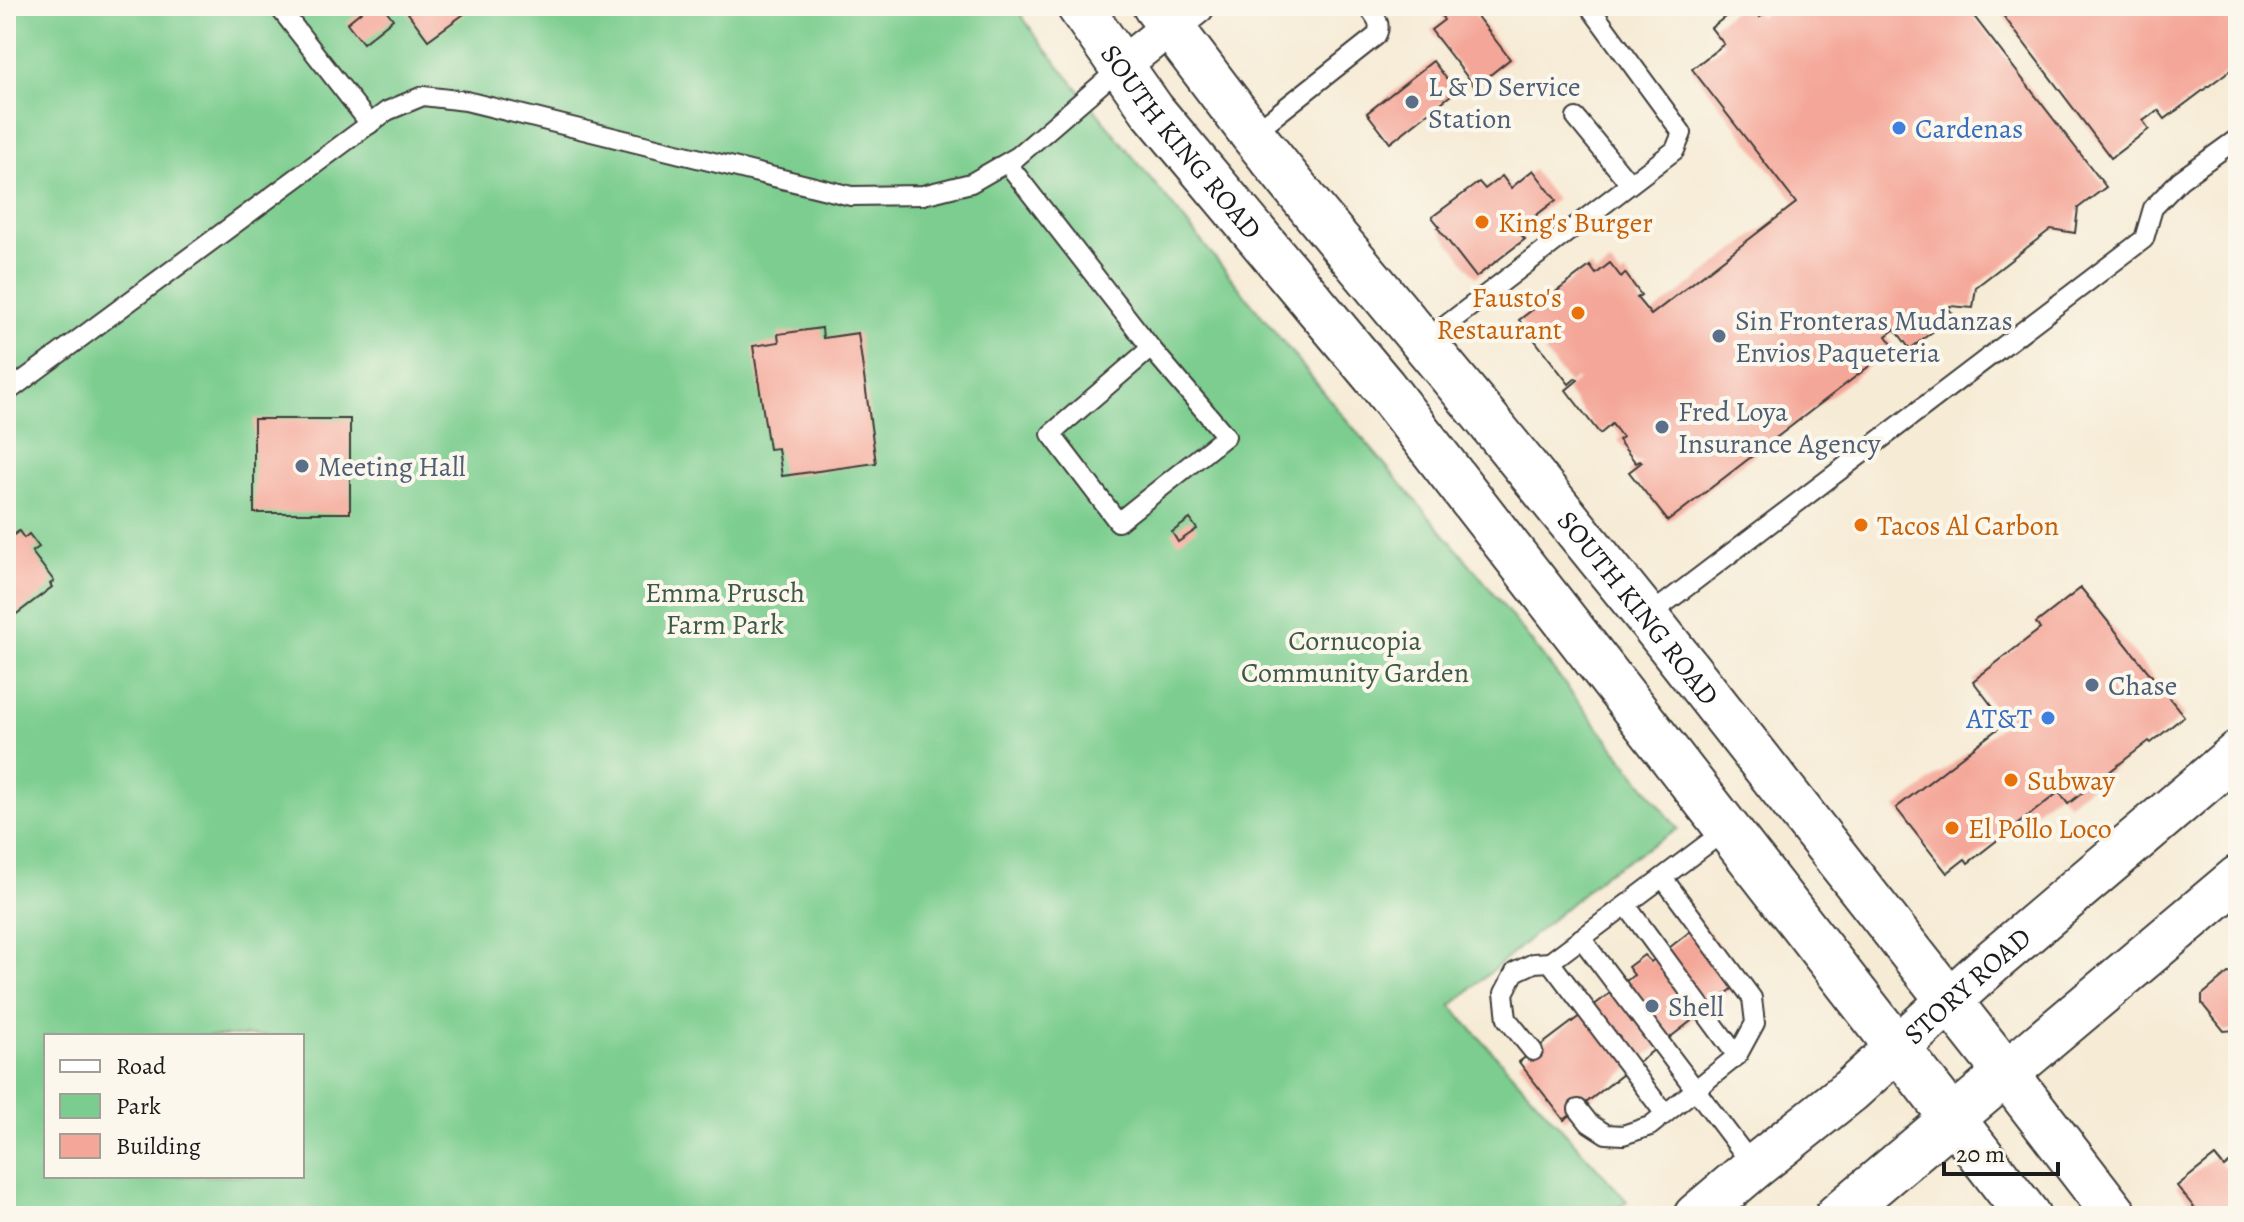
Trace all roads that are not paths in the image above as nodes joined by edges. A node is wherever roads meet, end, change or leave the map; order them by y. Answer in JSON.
{"nodes":[{"id":1,"x":278,"y":6,"type":"edge"},
{"id":2,"x":1079,"y":6,"type":"edge"},
{"id":3,"x":1367,"y":6,"type":"edge"},
{"id":4,"x":1589,"y":6,"type":"edge"},
{"id":5,"x":1173,"y":13,"type":"edge"},
{"id":6,"x":1121,"y":66,"type":"junction"},
{"id":7,"x":1576,"y":118,"type":"dead end"},
{"id":8,"x":370,"y":124,"type":"junction"},
{"id":9,"x":1252,"y":134,"type":"junction"},
{"id":10,"x":2238,"y":138,"type":"edge"},
{"id":11,"x":1007,"y":163,"type":"junction"},
{"id":12,"x":1630,"y":184,"type":"junction"},
{"id":13,"x":1424,"y":342,"type":"junction"},
{"id":14,"x":1151,"y":348,"type":"junction"},
{"id":15,"x":6,"y":393,"type":"edge"},
{"id":16,"x":1647,"y":617,"type":"junction"},
{"id":17,"x":2238,"y":753,"type":"edge"},
{"id":18,"x":1727,"y":829,"type":"junction"},
{"id":19,"x":1663,"y":878,"type":"junction"},
{"id":20,"x":2238,"y":878,"type":"edge"},
{"id":21,"x":1626,"y":905,"type":"junction"},
{"id":22,"x":1581,"y":938,"type":"junction"},
{"id":23,"x":1550,"y":962,"type":"junction"},
{"id":24,"x":1949,"y":1000,"type":"junction"},
{"id":25,"x":1898,"y":1049,"type":"junction"},
{"id":26,"x":1533,"y":1051,"type":"dead end"},
{"id":27,"x":1737,"y":1056,"type":"junction"},
{"id":28,"x":2006,"y":1073,"type":"junction"},
{"id":29,"x":1695,"y":1090,"type":"junction"},
{"id":30,"x":1578,"y":1109,"type":"dead end"},
{"id":31,"x":1665,"y":1114,"type":"junction"},
{"id":32,"x":1953,"y":1119,"type":"junction"},
{"id":33,"x":1754,"y":1167,"type":"junction"},
{"id":34,"x":1696,"y":1216,"type":"edge"},
{"id":35,"x":1837,"y":1216,"type":"edge"},
{"id":36,"x":2028,"y":1216,"type":"edge"},
{"id":37,"x":2116,"y":1216,"type":"edge"}],
"edges":[{"from":1,"to":8,"type":"lane"},
{"from":2,"to":6,"type":"main road","name":"SOUTH KING ROAD"},
{"from":3,"to":9,"type":"lane"},
{"from":4,"to":12,"type":"lane"},
{"from":5,"to":6,"type":"street"},
{"from":5,"to":9,"type":"main road","name":"SOUTH KING ROAD"},
{"from":6,"to":11,"type":"lane"},
{"from":6,"to":18,"type":"main road","name":"SOUTH KING ROAD"},
{"from":7,"to":12,"type":"lane"},
{"from":8,"to":11,"type":"lane"},
{"from":8,"to":15,"type":"lane"},
{"from":9,"to":13,"type":"main road","name":"SOUTH KING ROAD"},
{"from":10,"to":16,"type":"lane"},
{"from":11,"to":14,"type":"lane"},
{"from":12,"to":13,"type":"lane"},
{"from":13,"to":16,"type":"main road","name":"SOUTH KING ROAD"},
{"from":14,"to":14,"type":"lane"},
{"from":16,"to":24,"type":"main road","name":"SOUTH KING ROAD"},
{"from":17,"to":24,"type":"main road","name":"STORY ROAD"},
{"from":18,"to":19,"type":"lane"},
{"from":18,"to":25,"type":"main road","name":"SOUTH KING ROAD"},
{"from":19,"to":21,"type":"lane"},
{"from":19,"to":27,"type":"lane"},
{"from":20,"to":28,"type":"main road"},
{"from":21,"to":22,"type":"lane"},
{"from":21,"to":27,"type":"lane"},
{"from":22,"to":23,"type":"lane"},
{"from":22,"to":29,"type":"lane"},
{"from":23,"to":26,"type":"lane"},
{"from":23,"to":31,"type":"lane"},
{"from":24,"to":25,"type":"main road","name":"STORY ROAD"},
{"from":24,"to":28,"type":"main road","name":"SOUTH KING ROAD"},
{"from":25,"to":32,"type":"main road","name":"SOUTH KING ROAD"},
{"from":25,"to":33,"type":"main road","name":"STORY ROAD"},
{"from":27,"to":29,"type":"lane"},
{"from":28,"to":32,"type":"main road"},
{"from":28,"to":37,"type":"main road","name":"SOUTH KING ROAD"},
{"from":29,"to":31,"type":"lane"},
{"from":29,"to":33,"type":"lane"},
{"from":30,"to":31,"type":"lane"},
{"from":32,"to":35,"type":"main road"},
{"from":32,"to":36,"type":"main road","name":"SOUTH KING ROAD"},
{"from":33,"to":34,"type":"main road","name":"STORY ROAD"}]}
